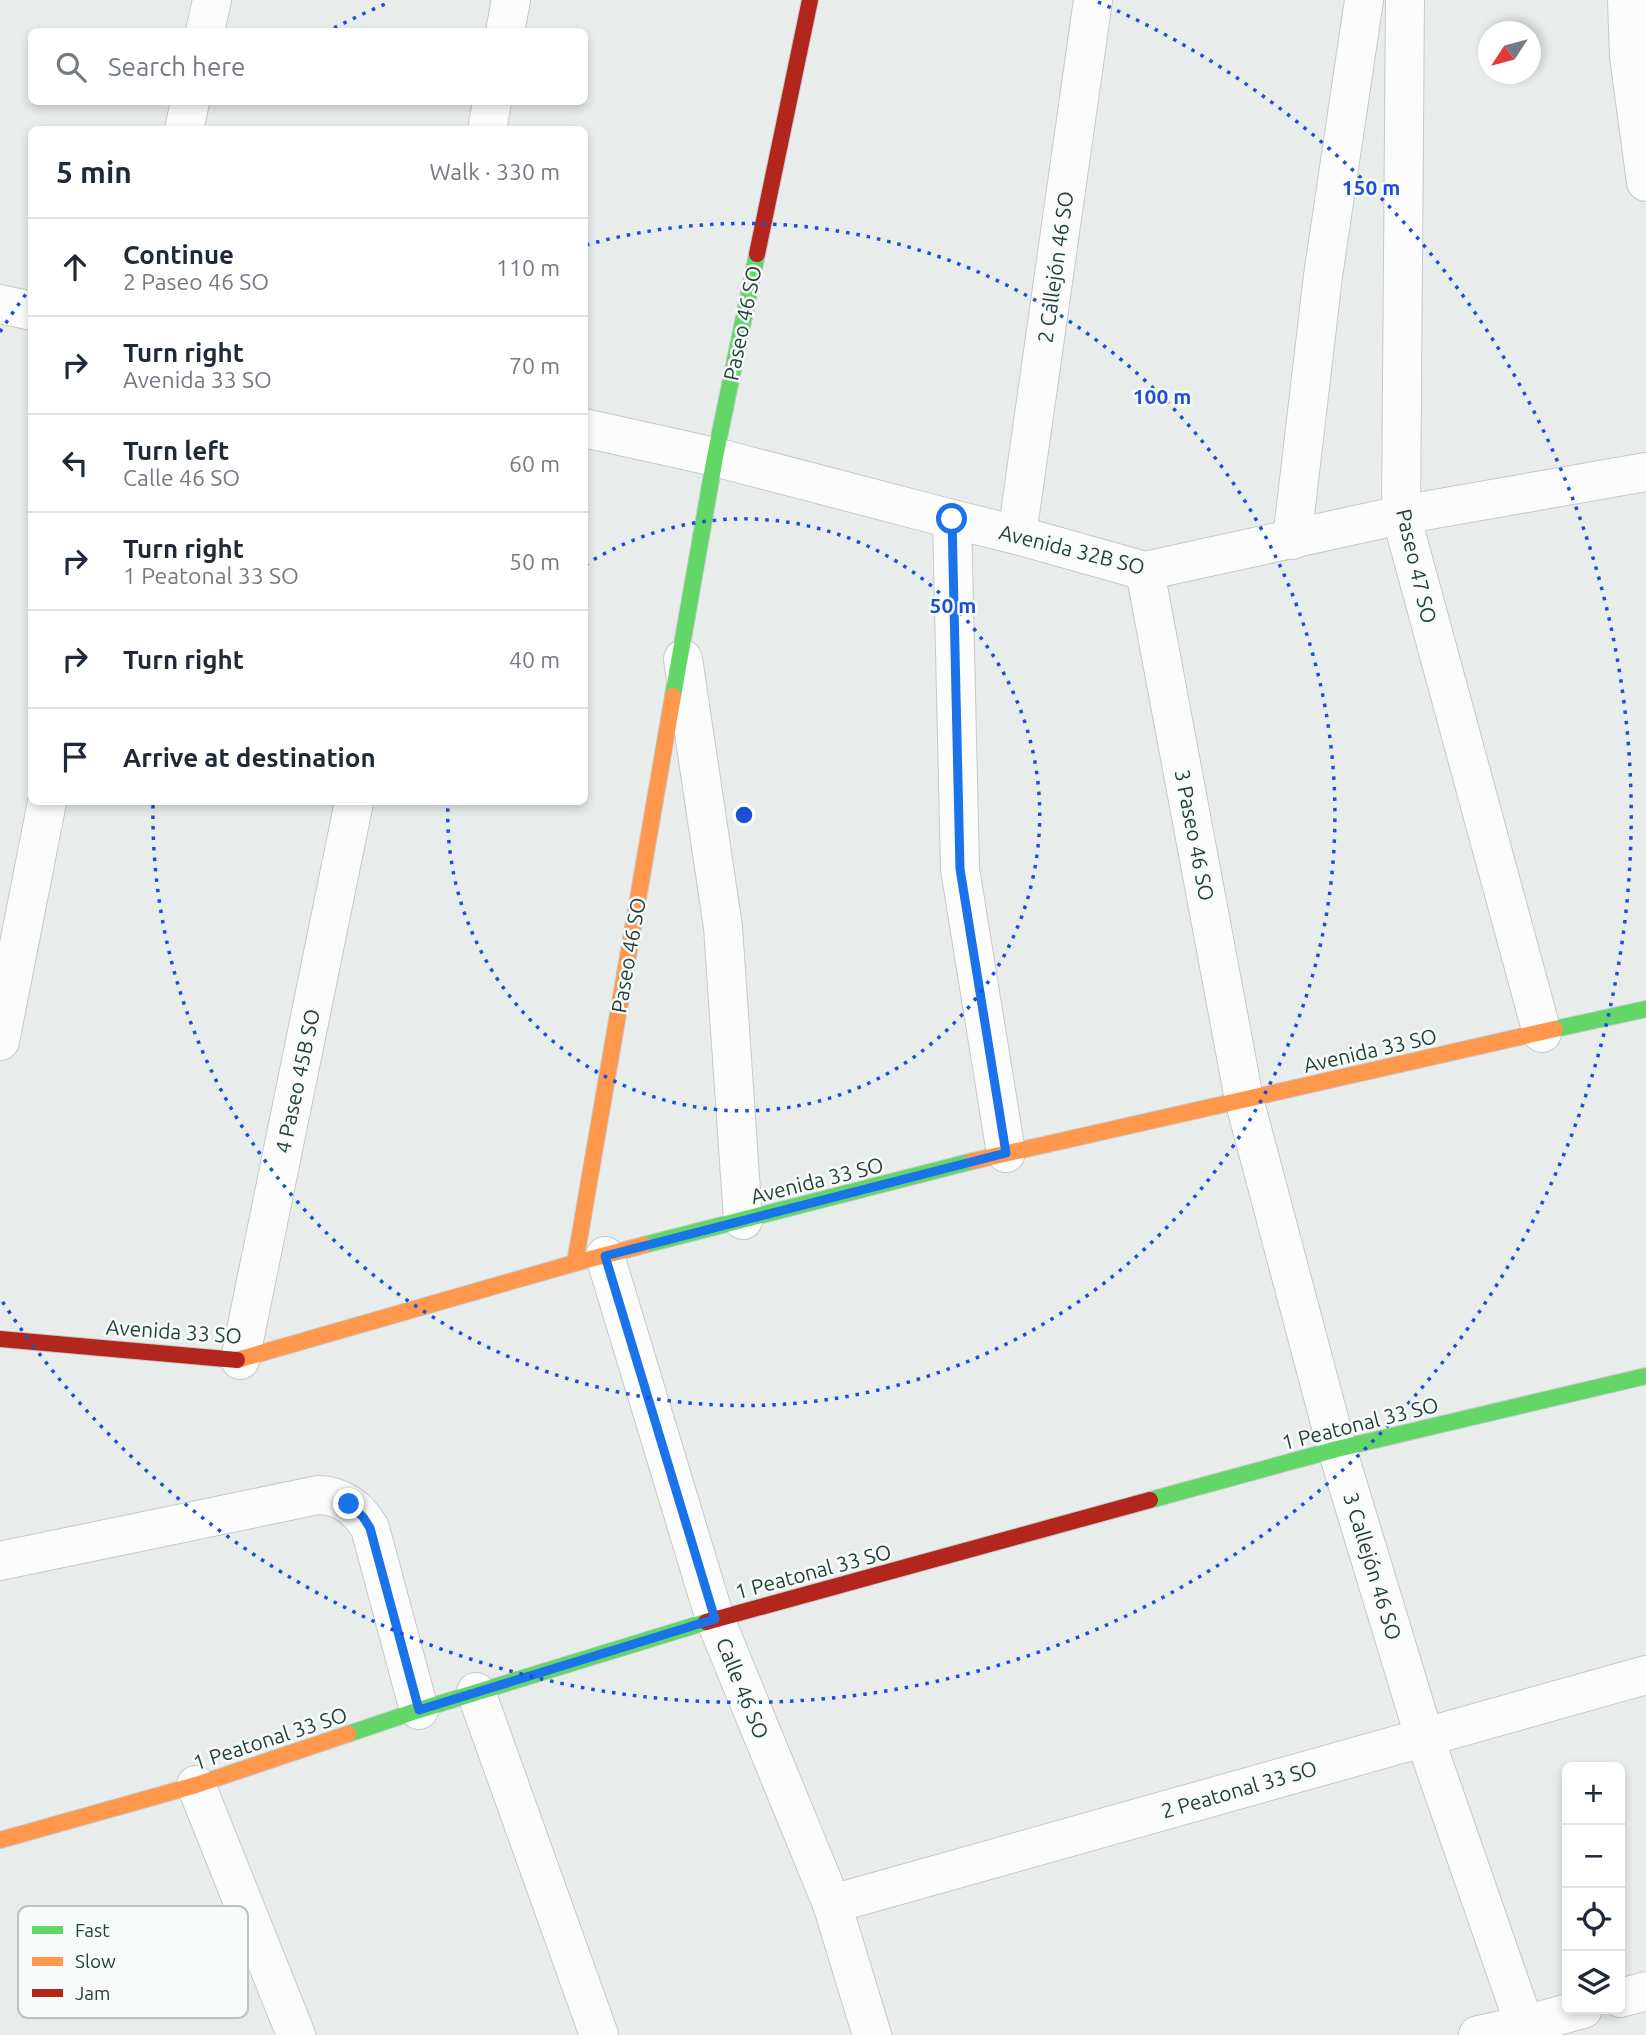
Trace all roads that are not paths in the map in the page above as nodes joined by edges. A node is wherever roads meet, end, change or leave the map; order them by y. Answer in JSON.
{"nodes":[{"id":1,"x":212,"y":0,"type":"edge"},
{"id":2,"x":511,"y":0,"type":"edge"},
{"id":3,"x":810,"y":0,"type":"edge"},
{"id":4,"x":1093,"y":0,"type":"edge"},
{"id":5,"x":1364,"y":0,"type":"edge"},
{"id":6,"x":1405,"y":0,"type":"edge"},
{"id":7,"x":1627,"y":0,"type":"edge"},
{"id":8,"x":206,"y":28,"type":"edge"},
{"id":9,"x":506,"y":28,"type":"edge"},
{"id":10,"x":189,"y":105,"type":"edge"},
{"id":11,"x":491,"y":105,"type":"edge"},
{"id":12,"x":185,"y":126,"type":"edge"},
{"id":13,"x":487,"y":126,"type":"edge"},
{"id":14,"x":1646,"y":182,"type":"edge"},
{"id":15,"x":0,"y":304,"type":"edge"},
{"id":16,"x":28,"y":310,"type":"edge"},
{"id":17,"x":588,"y":429,"type":"edge"},
{"id":18,"x":715,"y":457,"type":"junction"},
{"id":19,"x":1646,"y":472,"type":"edge"},
{"id":20,"x":1401,"y":514,"type":"junction"},
{"id":21,"x":952,"y":519,"type":"junction"},
{"id":22,"x":1017,"y":535,"type":"junction"},
{"id":23,"x":1292,"y":540,"type":"junction"},
{"id":24,"x":1145,"y":571,"type":"junction"},
{"id":25,"x":681,"y":647,"type":"junction"},
{"id":26,"x":46,"y":805,"type":"edge"},
{"id":27,"x":353,"y":805,"type":"edge"},
{"id":28,"x":1646,"y":1009,"type":"edge"},
{"id":29,"x":1542,"y":1033,"type":"junction"},
{"id":30,"x":0,"y":1041,"type":"edge"},
{"id":31,"x":1244,"y":1099,"type":"junction"},
{"id":32,"x":1006,"y":1153,"type":"junction"},
{"id":33,"x":743,"y":1220,"type":"junction"},
{"id":34,"x":590,"y":1259,"type":"junction"},
{"id":35,"x":0,"y":1339,"type":"edge"},
{"id":36,"x":240,"y":1360,"type":"junction"},
{"id":37,"x":1646,"y":1376,"type":"edge"},
{"id":38,"x":1338,"y":1448,"type":"junction"},
{"id":39,"x":0,"y":1561,"type":"edge"},
{"id":40,"x":715,"y":1619,"type":"junction"},
{"id":41,"x":1646,"y":1675,"type":"edge"},
{"id":42,"x":476,"y":1692,"type":"junction"},
{"id":43,"x":419,"y":1710,"type":"junction"},
{"id":44,"x":1424,"y":1736,"type":"junction"},
{"id":45,"x":196,"y":1785,"type":"junction"},
{"id":46,"x":0,"y":1840,"type":"edge"},
{"id":47,"x":832,"y":1904,"type":"junction"},
{"id":48,"x":244,"y":1906,"type":"edge"},
{"id":49,"x":248,"y":1915,"type":"edge"},
{"id":50,"x":1646,"y":1991,"type":"edge"},
{"id":51,"x":1625,"y":1997,"type":"edge"},
{"id":52,"x":1569,"y":2014,"type":"edge"},
{"id":53,"x":1526,"y":2030,"type":"edge"},
{"id":54,"x":296,"y":2035,"type":"edge"},
{"id":55,"x":599,"y":2035,"type":"edge"},
{"id":56,"x":872,"y":2035,"type":"edge"},
{"id":57,"x":1478,"y":2035,"type":"edge"}],
"edges":[{"from":1,"to":8,"type":"street"},
{"from":2,"to":9,"type":"street"},
{"from":3,"to":18,"type":"street","name":"Paseo 46 SO"},
{"from":4,"to":22,"type":"street","name":"2 Callejón 46 SO"},
{"from":5,"to":23,"type":"street"},
{"from":6,"to":20,"type":"street","name":"Paseo 47 SO"},
{"from":7,"to":14,"type":"street"},
{"from":10,"to":12,"type":"street"},
{"from":11,"to":13,"type":"street"},
{"from":15,"to":16,"type":"street"},
{"from":17,"to":18,"type":"street","name":"Avenida 32B SO"},
{"from":18,"to":21,"type":"street","name":"Avenida 32B SO"},
{"from":18,"to":25,"type":"street","name":"Paseo 46 SO"},
{"from":19,"to":20,"type":"street","name":"Avenida 32B SO"},
{"from":20,"to":23,"type":"street","name":"Avenida 32B SO"},
{"from":20,"to":29,"type":"street","name":"Paseo 47 SO"},
{"from":21,"to":22,"type":"street","name":"Avenida 32B SO"},
{"from":21,"to":32,"type":"street"},
{"from":22,"to":24,"type":"street","name":"Avenida 32B SO"},
{"from":23,"to":24,"type":"street","name":"Avenida 32B SO"},
{"from":24,"to":31,"type":"street","name":"3 Paseo 46 SO"},
{"from":25,"to":33,"type":"street","name":"Paseo 46 SO"},
{"from":25,"to":34,"type":"street","name":"Paseo 46 SO"},
{"from":26,"to":30,"type":"street"},
{"from":27,"to":36,"type":"street","name":"4 Paseo 45B SO"},
{"from":28,"to":29,"type":"street","name":"Avenida 33 SO"},
{"from":29,"to":31,"type":"street","name":"Avenida 33 SO"},
{"from":31,"to":32,"type":"street","name":"Avenida 33 SO"},
{"from":31,"to":38,"type":"street","name":"3 Callejón 46 SO"},
{"from":32,"to":33,"type":"street","name":"Avenida 33 SO"},
{"from":33,"to":34,"type":"street","name":"Avenida 33 SO"},
{"from":34,"to":36,"type":"street","name":"Avenida 33 SO"},
{"from":34,"to":40,"type":"street","name":"Calle 46 SO"},
{"from":35,"to":36,"type":"street","name":"Avenida 33 SO"},
{"from":37,"to":38,"type":"street","name":"1 Peatonal 33 SO"},
{"from":38,"to":40,"type":"street","name":"1 Peatonal 33 SO"},
{"from":38,"to":44,"type":"street","name":"3 Callejón 46 SO"},
{"from":39,"to":43,"type":"street"},
{"from":40,"to":42,"type":"street","name":"1 Peatonal 33 SO"},
{"from":40,"to":47,"type":"street","name":"Calle 46 SO"},
{"from":41,"to":44,"type":"street","name":"2 Peatonal 33 SO"},
{"from":42,"to":43,"type":"street","name":"1 Peatonal 33 SO"},
{"from":42,"to":55,"type":"street"},
{"from":43,"to":45,"type":"street","name":"1 Peatonal 33 SO"},
{"from":44,"to":47,"type":"street","name":"2 Peatonal 33 SO"},
{"from":44,"to":53,"type":"street","name":"3 Callejón 46 SO"},
{"from":45,"to":46,"type":"street","name":"1 Peatonal 33 SO"},
{"from":45,"to":48,"type":"street"},
{"from":47,"to":56,"type":"street","name":"Calle 46 SO"},
{"from":49,"to":54,"type":"street"},
{"from":50,"to":51,"type":"street"},
{"from":52,"to":53,"type":"street"},
{"from":53,"to":57,"type":"street"}]}
